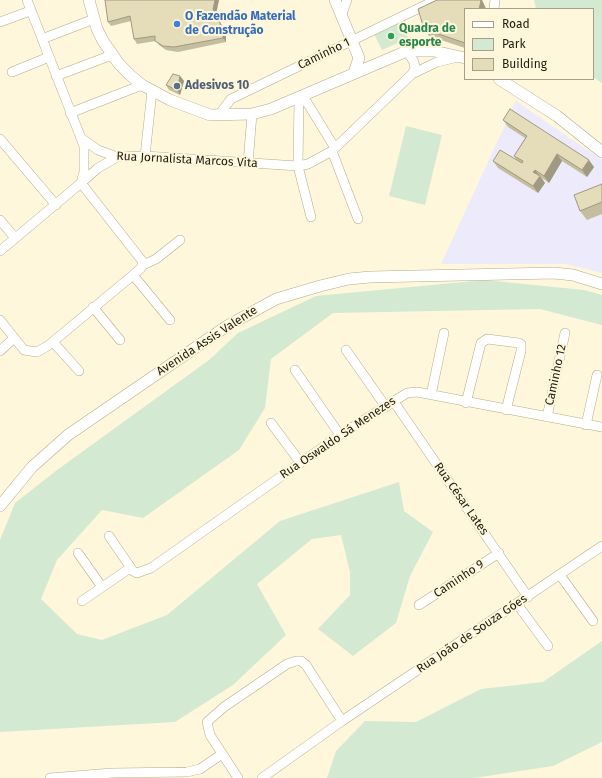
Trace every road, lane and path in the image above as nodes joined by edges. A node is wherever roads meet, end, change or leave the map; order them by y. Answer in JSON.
{"nodes":[{"id":1,"x":89,"y":0,"type":"edge"},
{"id":2,"x":335,"y":0,"type":"edge"},
{"id":3,"x":347,"y":0,"type":"edge"},
{"id":4,"x":436,"y":0,"type":"edge"},
{"id":5,"x":29,"y":1,"type":"edge"},
{"id":6,"x":30,"y":11,"type":"junction"},
{"id":7,"x":342,"y":14,"type":"junction"},
{"id":8,"x":94,"y":19,"type":"junction"},
{"id":9,"x":0,"y":22,"type":"edge"},
{"id":10,"x":42,"y":39,"type":"junction"},
{"id":11,"x":353,"y":40,"type":"junction"},
{"id":12,"x":407,"y":50,"type":"junction"},
{"id":13,"x":112,"y":55,"type":"junction"},
{"id":14,"x":48,"y":57,"type":"junction"},
{"id":15,"x":462,"y":57,"type":"edge"},
{"id":16,"x":359,"y":58,"type":"junction"},
{"id":17,"x":371,"y":65,"type":"junction"},
{"id":18,"x":12,"y":72,"type":"dead end"},
{"id":19,"x":354,"y":73,"type":"junction"},
{"id":20,"x":412,"y":74,"type":"junction"},
{"id":21,"x":56,"y":76,"type":"junction"},
{"id":22,"x":501,"y":80,"type":"edge"},
{"id":23,"x":147,"y":88,"type":"junction"},
{"id":24,"x":301,"y":97,"type":"junction"},
{"id":25,"x":70,"y":113,"type":"junction"},
{"id":26,"x":252,"y":114,"type":"junction"},
{"id":27,"x":219,"y":115,"type":"junction"},
{"id":28,"x":81,"y":138,"type":"junction"},
{"id":29,"x":0,"y":139,"type":"edge"},
{"id":30,"x":334,"y":150,"type":"junction"},
{"id":31,"x":602,"y":152,"type":"edge"},
{"id":32,"x":145,"y":156,"type":"junction"},
{"id":33,"x":117,"y":157,"type":"junction"},
{"id":34,"x":248,"y":163,"type":"junction"},
{"id":35,"x":298,"y":166,"type":"junction"},
{"id":36,"x":81,"y":183,"type":"junction"},
{"id":37,"x":56,"y":205,"type":"junction"},
{"id":38,"x":312,"y":217,"type":"dead end"},
{"id":39,"x":358,"y":219,"type":"dead end"},
{"id":40,"x":0,"y":220,"type":"edge"},
{"id":41,"x":15,"y":238,"type":"junction"},
{"id":42,"x":180,"y":240,"type":"dead end"},
{"id":43,"x":0,"y":252,"type":"edge"},
{"id":44,"x":143,"y":264,"type":"junction"},
{"id":45,"x":133,"y":275,"type":"junction"},
{"id":46,"x":602,"y":284,"type":"edge"},
{"id":47,"x":93,"y":307,"type":"junction"},
{"id":48,"x":0,"y":320,"type":"edge"},
{"id":49,"x":170,"y":320,"type":"dead end"},
{"id":50,"x":444,"y":333,"type":"dead end"},
{"id":51,"x":565,"y":333,"type":"dead end"},
{"id":52,"x":14,"y":338,"type":"junction"},
{"id":53,"x":120,"y":340,"type":"dead end"},
{"id":54,"x":53,"y":342,"type":"junction"},
{"id":55,"x":346,"y":350,"type":"dead end"},
{"id":56,"x":0,"y":351,"type":"edge"},
{"id":57,"x":295,"y":370,"type":"dead end"},
{"id":58,"x":79,"y":371,"type":"dead end"},
{"id":59,"x":597,"y":375,"type":"dead end"},
{"id":60,"x":431,"y":395,"type":"junction"},
{"id":61,"x":394,"y":402,"type":"junction"},
{"id":62,"x":466,"y":403,"type":"junction"},
{"id":63,"x":386,"y":407,"type":"junction"},
{"id":64,"x":506,"y":410,"type":"junction"},
{"id":65,"x":547,"y":417,"type":"junction"},
{"id":66,"x":272,"y":423,"type":"dead end"},
{"id":67,"x":586,"y":424,"type":"junction"},
{"id":68,"x":602,"y":427,"type":"edge"},
{"id":69,"x":340,"y":435,"type":"junction"},
{"id":70,"x":300,"y":462,"type":"junction"},
{"id":71,"x":0,"y":506,"type":"edge"},
{"id":72,"x":109,"y":536,"type":"dead end"},
{"id":73,"x":602,"y":547,"type":"edge"},
{"id":74,"x":78,"y":553,"type":"dead end"},
{"id":75,"x":499,"y":553,"type":"junction"},
{"id":76,"x":130,"y":568,"type":"junction"},
{"id":77,"x":560,"y":575,"type":"junction"},
{"id":78,"x":102,"y":587,"type":"junction"},
{"id":79,"x":528,"y":597,"type":"junction"},
{"id":80,"x":82,"y":602,"type":"dead end"},
{"id":81,"x":517,"y":604,"type":"junction"},
{"id":82,"x":420,"y":605,"type":"dead end"},
{"id":83,"x":593,"y":621,"type":"dead end"},
{"id":84,"x":548,"y":646,"type":"dead end"},
{"id":85,"x":342,"y":721,"type":"junction"},
{"id":86,"x":222,"y":754,"type":"junction"},
{"id":87,"x":50,"y":778,"type":"edge"},
{"id":88,"x":238,"y":778,"type":"edge"},
{"id":89,"x":262,"y":778,"type":"edge"}],
"edges":[{"from":1,"to":8,"type":"main road"},
{"from":2,"to":7,"type":"main road"},
{"from":3,"to":7,"type":"street"},
{"from":4,"to":11,"type":"street","name":"Caminho 1"},
{"from":5,"to":6,"type":"street"},
{"from":6,"to":9,"type":"street"},
{"from":6,"to":10,"type":"street"},
{"from":7,"to":11,"type":"main road"},
{"from":8,"to":10,"type":"street"},
{"from":8,"to":13,"type":"main road"},
{"from":10,"to":14,"type":"street"},
{"from":11,"to":16,"type":"main road"},
{"from":11,"to":27,"type":"street","name":"Caminho 1"},
{"from":12,"to":15,"type":"main road"},
{"from":12,"to":17,"type":"main road"},
{"from":12,"to":20,"type":"street"},
{"from":13,"to":21,"type":"street"},
{"from":13,"to":23,"type":"main road"},
{"from":14,"to":18,"type":"street"},
{"from":14,"to":21,"type":"street"},
{"from":15,"to":20,"type":"street","name":"Rua Jornalista Marcos Vita"},
{"from":16,"to":17,"type":"main road"},
{"from":16,"to":19,"type":"main road"},
{"from":17,"to":19,"type":"main road"},
{"from":19,"to":24,"type":"main road"},
{"from":20,"to":30,"type":"street","name":"Rua Jornalista Marcos Vita"},
{"from":21,"to":25,"type":"street"},
{"from":22,"to":31,"type":"main road"},
{"from":23,"to":25,"type":"street"},
{"from":23,"to":27,"type":"main road"},
{"from":23,"to":32,"type":"street"},
{"from":24,"to":26,"type":"main road"},
{"from":24,"to":30,"type":"street"},
{"from":24,"to":35,"type":"street"},
{"from":25,"to":28,"type":"street"},
{"from":26,"to":27,"type":"main road"},
{"from":26,"to":34,"type":"street"},
{"from":28,"to":33,"type":"street","name":"Rua Jornalista Marcos Vita"},
{"from":28,"to":36,"type":"street"},
{"from":29,"to":37,"type":"street"},
{"from":30,"to":35,"type":"street","name":"Rua Jornalista Marcos Vita"},
{"from":30,"to":39,"type":"street"},
{"from":32,"to":33,"type":"street","name":"Rua Jornalista Marcos Vita"},
{"from":32,"to":34,"type":"street","name":"Rua Jornalista Marcos Vita"},
{"from":33,"to":36,"type":"street"},
{"from":34,"to":35,"type":"street","name":"Rua Jornalista Marcos Vita"},
{"from":35,"to":38,"type":"street"},
{"from":36,"to":37,"type":"street"},
{"from":36,"to":44,"type":"street"},
{"from":37,"to":41,"type":"street"},
{"from":40,"to":41,"type":"street"},
{"from":41,"to":43,"type":"street"},
{"from":42,"to":44,"type":"street"},
{"from":44,"to":45,"type":"street"},
{"from":45,"to":47,"type":"street"},
{"from":45,"to":49,"type":"street"},
{"from":46,"to":71,"type":"main road","name":"Avenida Assis Valente"},
{"from":47,"to":53,"type":"street"},
{"from":47,"to":54,"type":"street"},
{"from":48,"to":52,"type":"street"},
{"from":50,"to":60,"type":"street"},
{"from":51,"to":65,"type":"street","name":"Caminho 12"},
{"from":52,"to":54,"type":"street"},
{"from":52,"to":56,"type":"street"},
{"from":54,"to":58,"type":"street"},
{"from":55,"to":63,"type":"street"},
{"from":57,"to":69,"type":"street"},
{"from":59,"to":67,"type":"street"},
{"from":60,"to":61,"type":"street","name":"Rua Oswaldo Sá Menezes"},
{"from":60,"to":62,"type":"street","name":"Rua Oswaldo Sá Menezes"},
{"from":61,"to":63,"type":"street","name":"Rua Oswaldo Sá Menezes"},
{"from":61,"to":75,"type":"street","name":"Rua César Lates"},
{"from":62,"to":64,"type":"street","name":"Rua Oswaldo Sá Menezes"},
{"from":62,"to":64,"type":"street"},
{"from":63,"to":69,"type":"street","name":"Rua Oswaldo Sá Menezes"},
{"from":64,"to":65,"type":"street","name":"Rua Oswaldo Sá Menezes"},
{"from":65,"to":67,"type":"street","name":"Rua Oswaldo Sá Menezes"},
{"from":66,"to":70,"type":"street"},
{"from":67,"to":68,"type":"street","name":"Rua Oswaldo Sá Menezes"},
{"from":69,"to":70,"type":"street","name":"Rua Oswaldo Sá Menezes"},
{"from":70,"to":76,"type":"street","name":"Rua Oswaldo Sá Menezes"},
{"from":72,"to":76,"type":"street"},
{"from":73,"to":77,"type":"street","name":"Rua João de Souza Góes"},
{"from":74,"to":78,"type":"street"},
{"from":75,"to":79,"type":"street","name":"Rua César Lates"},
{"from":75,"to":82,"type":"street","name":"Caminho 9"},
{"from":76,"to":78,"type":"street"},
{"from":77,"to":79,"type":"street","name":"Rua João de Souza Góes"},
{"from":77,"to":83,"type":"street"},
{"from":78,"to":80,"type":"street"},
{"from":79,"to":81,"type":"street","name":"Rua João de Souza Góes"},
{"from":81,"to":84,"type":"street"},
{"from":81,"to":85,"type":"street","name":"Rua João de Souza Góes"},
{"from":85,"to":86,"type":"street"},
{"from":85,"to":89,"type":"street","name":"Rua João de Souza Góes"},
{"from":86,"to":87,"type":"street"},
{"from":86,"to":88,"type":"street"}]}
